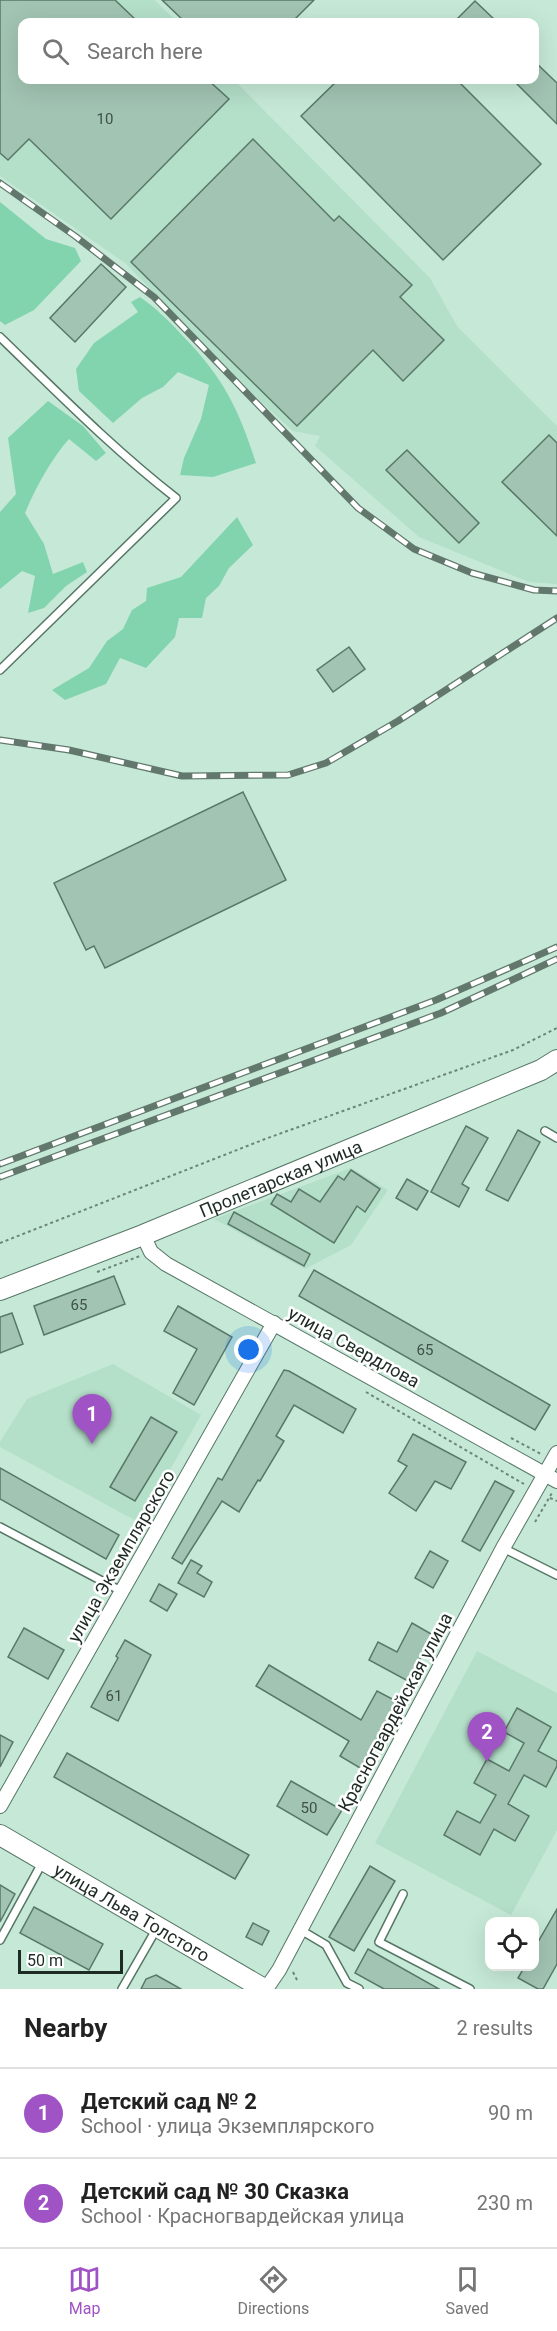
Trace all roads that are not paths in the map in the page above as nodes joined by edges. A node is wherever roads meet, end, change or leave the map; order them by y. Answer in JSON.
{"nodes":[{"id":1,"x":0,"y":337,"type":"edge"},
{"id":2,"x":0,"y":670,"type":"edge"},
{"id":3,"x":557,"y":1060,"type":"edge"},
{"id":4,"x":545,"y":1131,"type":"dead end"},
{"id":5,"x":557,"y":1138,"type":"edge"},
{"id":6,"x":143,"y":1235,"type":"junction"},
{"id":7,"x":0,"y":1290,"type":"edge"},
{"id":8,"x":274,"y":1323,"type":"junction"},
{"id":9,"x":557,"y":1453,"type":"edge"},
{"id":10,"x":551,"y":1478,"type":"edge"},
{"id":11,"x":0,"y":1527,"type":"edge"},
{"id":12,"x":503,"y":1548,"type":"junction"},
{"id":13,"x":557,"y":1575,"type":"edge"},
{"id":14,"x":122,"y":1591,"type":"junction"},
{"id":15,"x":0,"y":1806,"type":"edge"},
{"id":16,"x":0,"y":1834,"type":"edge"},
{"id":17,"x":44,"y":1860,"type":"junction"},
{"id":18,"x":403,"y":1894,"type":"dead end"},
{"id":19,"x":157,"y":1928,"type":"junction"},
{"id":20,"x":299,"y":1929,"type":"junction"},
{"id":21,"x":0,"y":1940,"type":"edge"},
{"id":22,"x":122,"y":1989,"type":"edge"},
{"id":23,"x":265,"y":1989,"type":"edge"},
{"id":24,"x":359,"y":1989,"type":"edge"},
{"id":25,"x":470,"y":1989,"type":"edge"}],
"edges":[{"from":1,"to":2,"type":"lane"},
{"from":3,"to":6,"type":"street","name":"Пролетарская улица"},
{"from":4,"to":5,"type":"lane"},
{"from":6,"to":7,"type":"street","name":"Пролетарская улица"},
{"from":6,"to":8,"type":"street","name":"улица Свердлова"},
{"from":8,"to":10,"type":"street","name":"улица Свердлова"},
{"from":8,"to":14,"type":"street","name":"улица Экземплярского"},
{"from":9,"to":10,"type":"street","name":"Красногвардейская улица"},
{"from":10,"to":12,"type":"street","name":"Красногвардейская улица"},
{"from":11,"to":14,"type":"lane"},
{"from":12,"to":13,"type":"lane"},
{"from":12,"to":20,"type":"street","name":"Красногвардейская улица"},
{"from":14,"to":15,"type":"street","name":"улица Экземплярского"},
{"from":16,"to":17,"type":"street","name":"улица Льва Толстого"},
{"from":17,"to":19,"type":"street","name":"улица Льва Толстого"},
{"from":17,"to":21,"type":"lane"},
{"from":18,"to":25,"type":"lane"},
{"from":19,"to":22,"type":"lane"},
{"from":19,"to":23,"type":"street","name":"улица Льва Толстого"},
{"from":20,"to":23,"type":"street","name":"Красногвардейская улица"},
{"from":20,"to":24,"type":"lane"}]}
